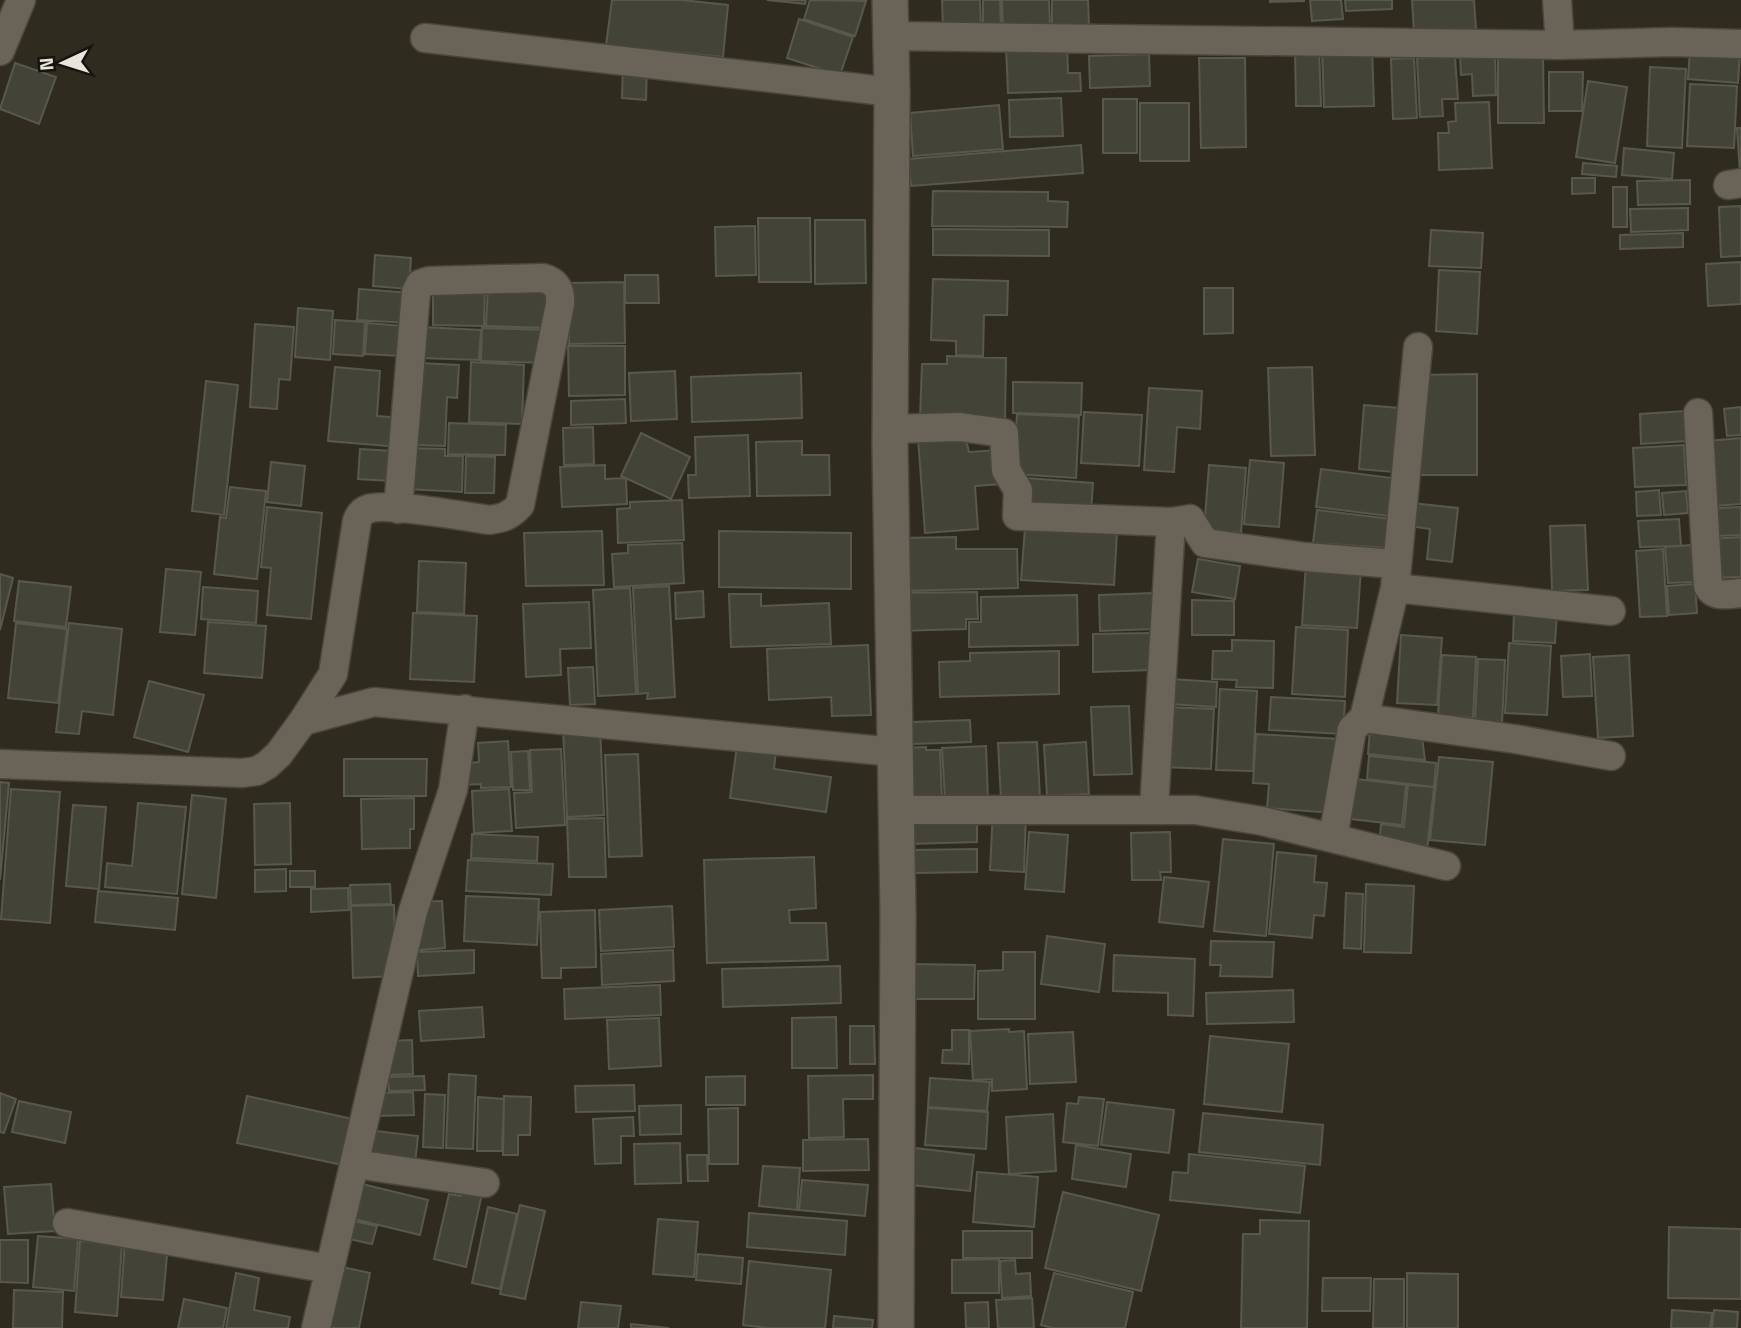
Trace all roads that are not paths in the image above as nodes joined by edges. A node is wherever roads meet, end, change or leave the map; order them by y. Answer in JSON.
{"nodes":[{"id":1,"x":21,"y":0,"type":"edge"},
{"id":2,"x":890,"y":0,"type":"edge"},
{"id":3,"x":1557,"y":0,"type":"edge"},
{"id":4,"x":890,"y":36,"type":"junction"},
{"id":5,"x":425,"y":38,"type":"dead end"},
{"id":6,"x":1741,"y":44,"type":"edge"},
{"id":7,"x":1560,"y":45,"type":"junction"},
{"id":8,"x":0,"y":51,"type":"edge"},
{"id":9,"x":892,"y":92,"type":"junction"},
{"id":10,"x":1418,"y":347,"type":"dead end"},
{"id":11,"x":1698,"y":413,"type":"dead end"},
{"id":12,"x":890,"y":429,"type":"junction"},
{"id":13,"x":398,"y":509,"type":"junction"},
{"id":14,"x":1171,"y":522,"type":"junction"},
{"id":15,"x":1395,"y":576,"type":"junction"},
{"id":16,"x":1741,"y":593,"type":"edge"},
{"id":17,"x":1611,"y":611,"type":"dead end"},
{"id":18,"x":333,"y":674,"type":"junction"},
{"id":19,"x":374,"y":702,"type":"junction"},
{"id":20,"x":466,"y":709,"type":"junction"},
{"id":21,"x":1364,"y":718,"type":"junction"},
{"id":22,"x":303,"y":720,"type":"junction"},
{"id":23,"x":894,"y":752,"type":"junction"},
{"id":24,"x":1611,"y":756,"type":"dead end"},
{"id":25,"x":0,"y":764,"type":"edge"},
{"id":26,"x":1154,"y":809,"type":"junction"},
{"id":27,"x":895,"y":810,"type":"junction"},
{"id":28,"x":1333,"y":838,"type":"junction"},
{"id":29,"x":1446,"y":866,"type":"dead end"},
{"id":30,"x":355,"y":1164,"type":"junction"},
{"id":31,"x":485,"y":1183,"type":"dead end"},
{"id":32,"x":67,"y":1223,"type":"dead end"},
{"id":33,"x":330,"y":1269,"type":"junction"},
{"id":34,"x":317,"y":1328,"type":"edge"},
{"id":35,"x":896,"y":1328,"type":"edge"}],
"edges":[{"from":1,"to":8,"type":"street"},
{"from":2,"to":4,"type":"street"},
{"from":3,"to":7,"type":"street"},
{"from":4,"to":7,"type":"street"},
{"from":4,"to":9,"type":"street"},
{"from":5,"to":9,"type":"street"},
{"from":6,"to":7,"type":"street"},
{"from":9,"to":12,"type":"street"},
{"from":10,"to":15,"type":"street"},
{"from":11,"to":16,"type":"street"},
{"from":12,"to":14,"type":"street"},
{"from":12,"to":23,"type":"street"},
{"from":13,"to":13,"type":"street"},
{"from":13,"to":18,"type":"street"},
{"from":14,"to":15,"type":"street"},
{"from":14,"to":26,"type":"street"},
{"from":15,"to":17,"type":"street"},
{"from":15,"to":21,"type":"street"},
{"from":18,"to":19,"type":"street"},
{"from":18,"to":22,"type":"street"},
{"from":19,"to":20,"type":"street"},
{"from":19,"to":22,"type":"street"},
{"from":20,"to":23,"type":"street"},
{"from":20,"to":30,"type":"street"},
{"from":21,"to":24,"type":"street"},
{"from":21,"to":28,"type":"street"},
{"from":22,"to":25,"type":"street"},
{"from":23,"to":27,"type":"street"},
{"from":26,"to":27,"type":"street"},
{"from":26,"to":28,"type":"street"},
{"from":27,"to":35,"type":"street"},
{"from":28,"to":29,"type":"street"},
{"from":30,"to":31,"type":"street"},
{"from":30,"to":33,"type":"street"},
{"from":32,"to":33,"type":"street"},
{"from":33,"to":34,"type":"street"}]}
